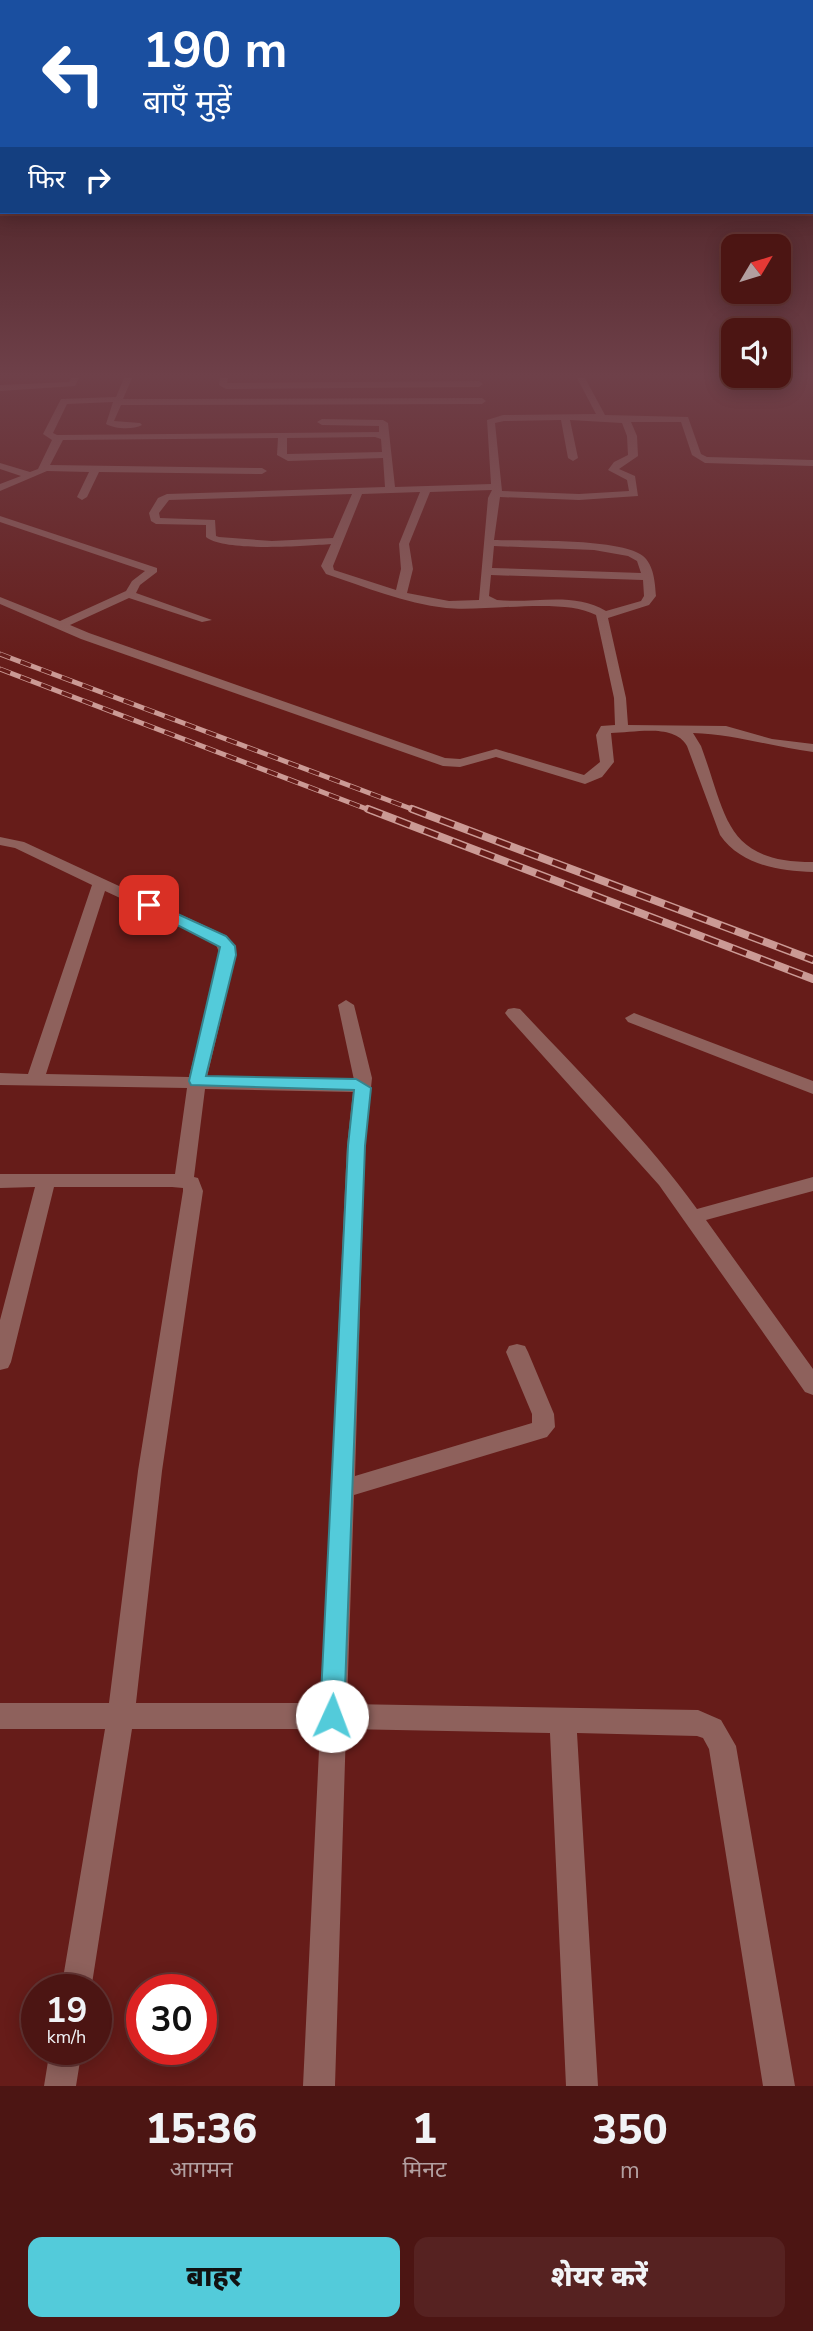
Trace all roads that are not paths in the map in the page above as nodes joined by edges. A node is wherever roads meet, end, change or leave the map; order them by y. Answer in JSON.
{"nodes":[{"id":1,"x":92,"y":475,"type":"edge"},
{"id":2,"x":389,"y":475,"type":"edge"},
{"id":3,"x":495,"y":475,"type":"edge"},
{"id":4,"x":626,"y":475,"type":"edge"},
{"id":5,"x":32,"y":476,"type":"edge"},
{"id":6,"x":0,"y":488,"type":"edge"},
{"id":7,"x":426,"y":489,"type":"junction"},
{"id":8,"x":390,"y":490,"type":"junction"},
{"id":9,"x":497,"y":490,"type":"junction"},
{"id":10,"x":358,"y":491,"type":"junction"},
{"id":11,"x":82,"y":497,"type":"dead end"},
{"id":12,"x":0,"y":519,"type":"edge"},
{"id":13,"x":337,"y":541,"type":"junction"},
{"id":14,"x":489,"y":543,"type":"junction"},
{"id":15,"x":486,"y":571,"type":"junction"},
{"id":16,"x":648,"y":577,"type":"junction"},
{"id":17,"x":129,"y":594,"type":"junction"},
{"id":18,"x":401,"y":594,"type":"junction"},
{"id":19,"x":0,"y":600,"type":"edge"},
{"id":20,"x":490,"y":602,"type":"junction"},
{"id":21,"x":602,"y":616,"type":"junction"},
{"id":22,"x":206,"y":620,"type":"dead end"},
{"id":23,"x":59,"y":626,"type":"junction"},
{"id":24,"x":622,"y":727,"type":"junction"},
{"id":25,"x":678,"y":729,"type":"junction"},
{"id":26,"x":813,"y":748,"type":"edge"},
{"id":27,"x":0,"y":841,"type":"edge"},
{"id":28,"x":813,"y":867,"type":"edge"},
{"id":29,"x":100,"y":883,"type":"junction"},
{"id":30,"x":346,"y":1005,"type":"dead end"},
{"id":31,"x":514,"y":1013,"type":"dead end"},
{"id":32,"x":634,"y":1018,"type":"dead end"},
{"id":33,"x":0,"y":1079,"type":"edge"},
{"id":34,"x":35,"y":1079,"type":"junction"},
{"id":35,"x":197,"y":1081,"type":"junction"},
{"id":36,"x":362,"y":1086,"type":"junction"},
{"id":37,"x":813,"y":1088,"type":"edge"},
{"id":38,"x":0,"y":1181,"type":"edge"},
{"id":39,"x":46,"y":1181,"type":"junction"},
{"id":40,"x":184,"y":1181,"type":"junction"},
{"id":41,"x":813,"y":1184,"type":"edge"},
{"id":42,"x":693,"y":1217,"type":"junction"},
{"id":43,"x":517,"y":1353,"type":"dead end"},
{"id":44,"x":0,"y":1362,"type":"edge"},
{"id":45,"x":813,"y":1386,"type":"edge"},
{"id":46,"x":342,"y":1489,"type":"junction"},
{"id":47,"x":121,"y":1715,"type":"junction"},
{"id":48,"x":0,"y":1716,"type":"edge"},
{"id":49,"x":332,"y":1716,"type":"junction"},
{"id":50,"x":563,"y":1721,"type":"junction"},
{"id":51,"x":79,"y":1974,"type":"edge"},
{"id":52,"x":63,"y":2065,"type":"edge"},
{"id":53,"x":60,"y":2086,"type":"edge"},
{"id":54,"x":319,"y":2086,"type":"edge"},
{"id":55,"x":582,"y":2086,"type":"edge"},
{"id":56,"x":779,"y":2086,"type":"edge"}],
"edges":[{"from":1,"to":11,"type":"street"},
{"from":2,"to":8,"type":"street"},
{"from":3,"to":9,"type":"street"},
{"from":4,"to":9,"type":"street"},
{"from":5,"to":6,"type":"street"},
{"from":7,"to":8,"type":"street"},
{"from":7,"to":9,"type":"street"},
{"from":7,"to":18,"type":"street"},
{"from":8,"to":10,"type":"street"},
{"from":9,"to":14,"type":"street"},
{"from":10,"to":13,"type":"street"},
{"from":10,"to":13,"type":"street"},
{"from":12,"to":17,"type":"street"},
{"from":13,"to":18,"type":"street"},
{"from":14,"to":15,"type":"street"},
{"from":14,"to":16,"type":"street"},
{"from":15,"to":16,"type":"street"},
{"from":15,"to":20,"type":"street"},
{"from":16,"to":21,"type":"street"},
{"from":17,"to":22,"type":"street"},
{"from":17,"to":23,"type":"street"},
{"from":18,"to":20,"type":"street"},
{"from":19,"to":23,"type":"street"},
{"from":20,"to":21,"type":"street"},
{"from":21,"to":24,"type":"street"},
{"from":23,"to":24,"type":"street"},
{"from":24,"to":25,"type":"street"},
{"from":25,"to":26,"type":"street"},
{"from":25,"to":28,"type":"street"},
{"from":27,"to":29,"type":"street"},
{"from":29,"to":34,"type":"street"},
{"from":29,"to":35,"type":"street"},
{"from":30,"to":36,"type":"street"},
{"from":31,"to":42,"type":"street"},
{"from":32,"to":37,"type":"street"},
{"from":33,"to":34,"type":"street"},
{"from":34,"to":35,"type":"street"},
{"from":35,"to":36,"type":"street"},
{"from":35,"to":40,"type":"street"},
{"from":36,"to":46,"type":"street"},
{"from":38,"to":39,"type":"street"},
{"from":39,"to":40,"type":"street"},
{"from":39,"to":44,"type":"street"},
{"from":40,"to":47,"type":"street"},
{"from":41,"to":42,"type":"street"},
{"from":42,"to":45,"type":"street"},
{"from":43,"to":46,"type":"street"},
{"from":46,"to":49,"type":"street"},
{"from":47,"to":48,"type":"street"},
{"from":47,"to":49,"type":"street"},
{"from":47,"to":51,"type":"street"},
{"from":49,"to":50,"type":"street"},
{"from":49,"to":54,"type":"street"},
{"from":50,"to":55,"type":"street"},
{"from":50,"to":56,"type":"street"},
{"from":52,"to":53,"type":"street"}]}
